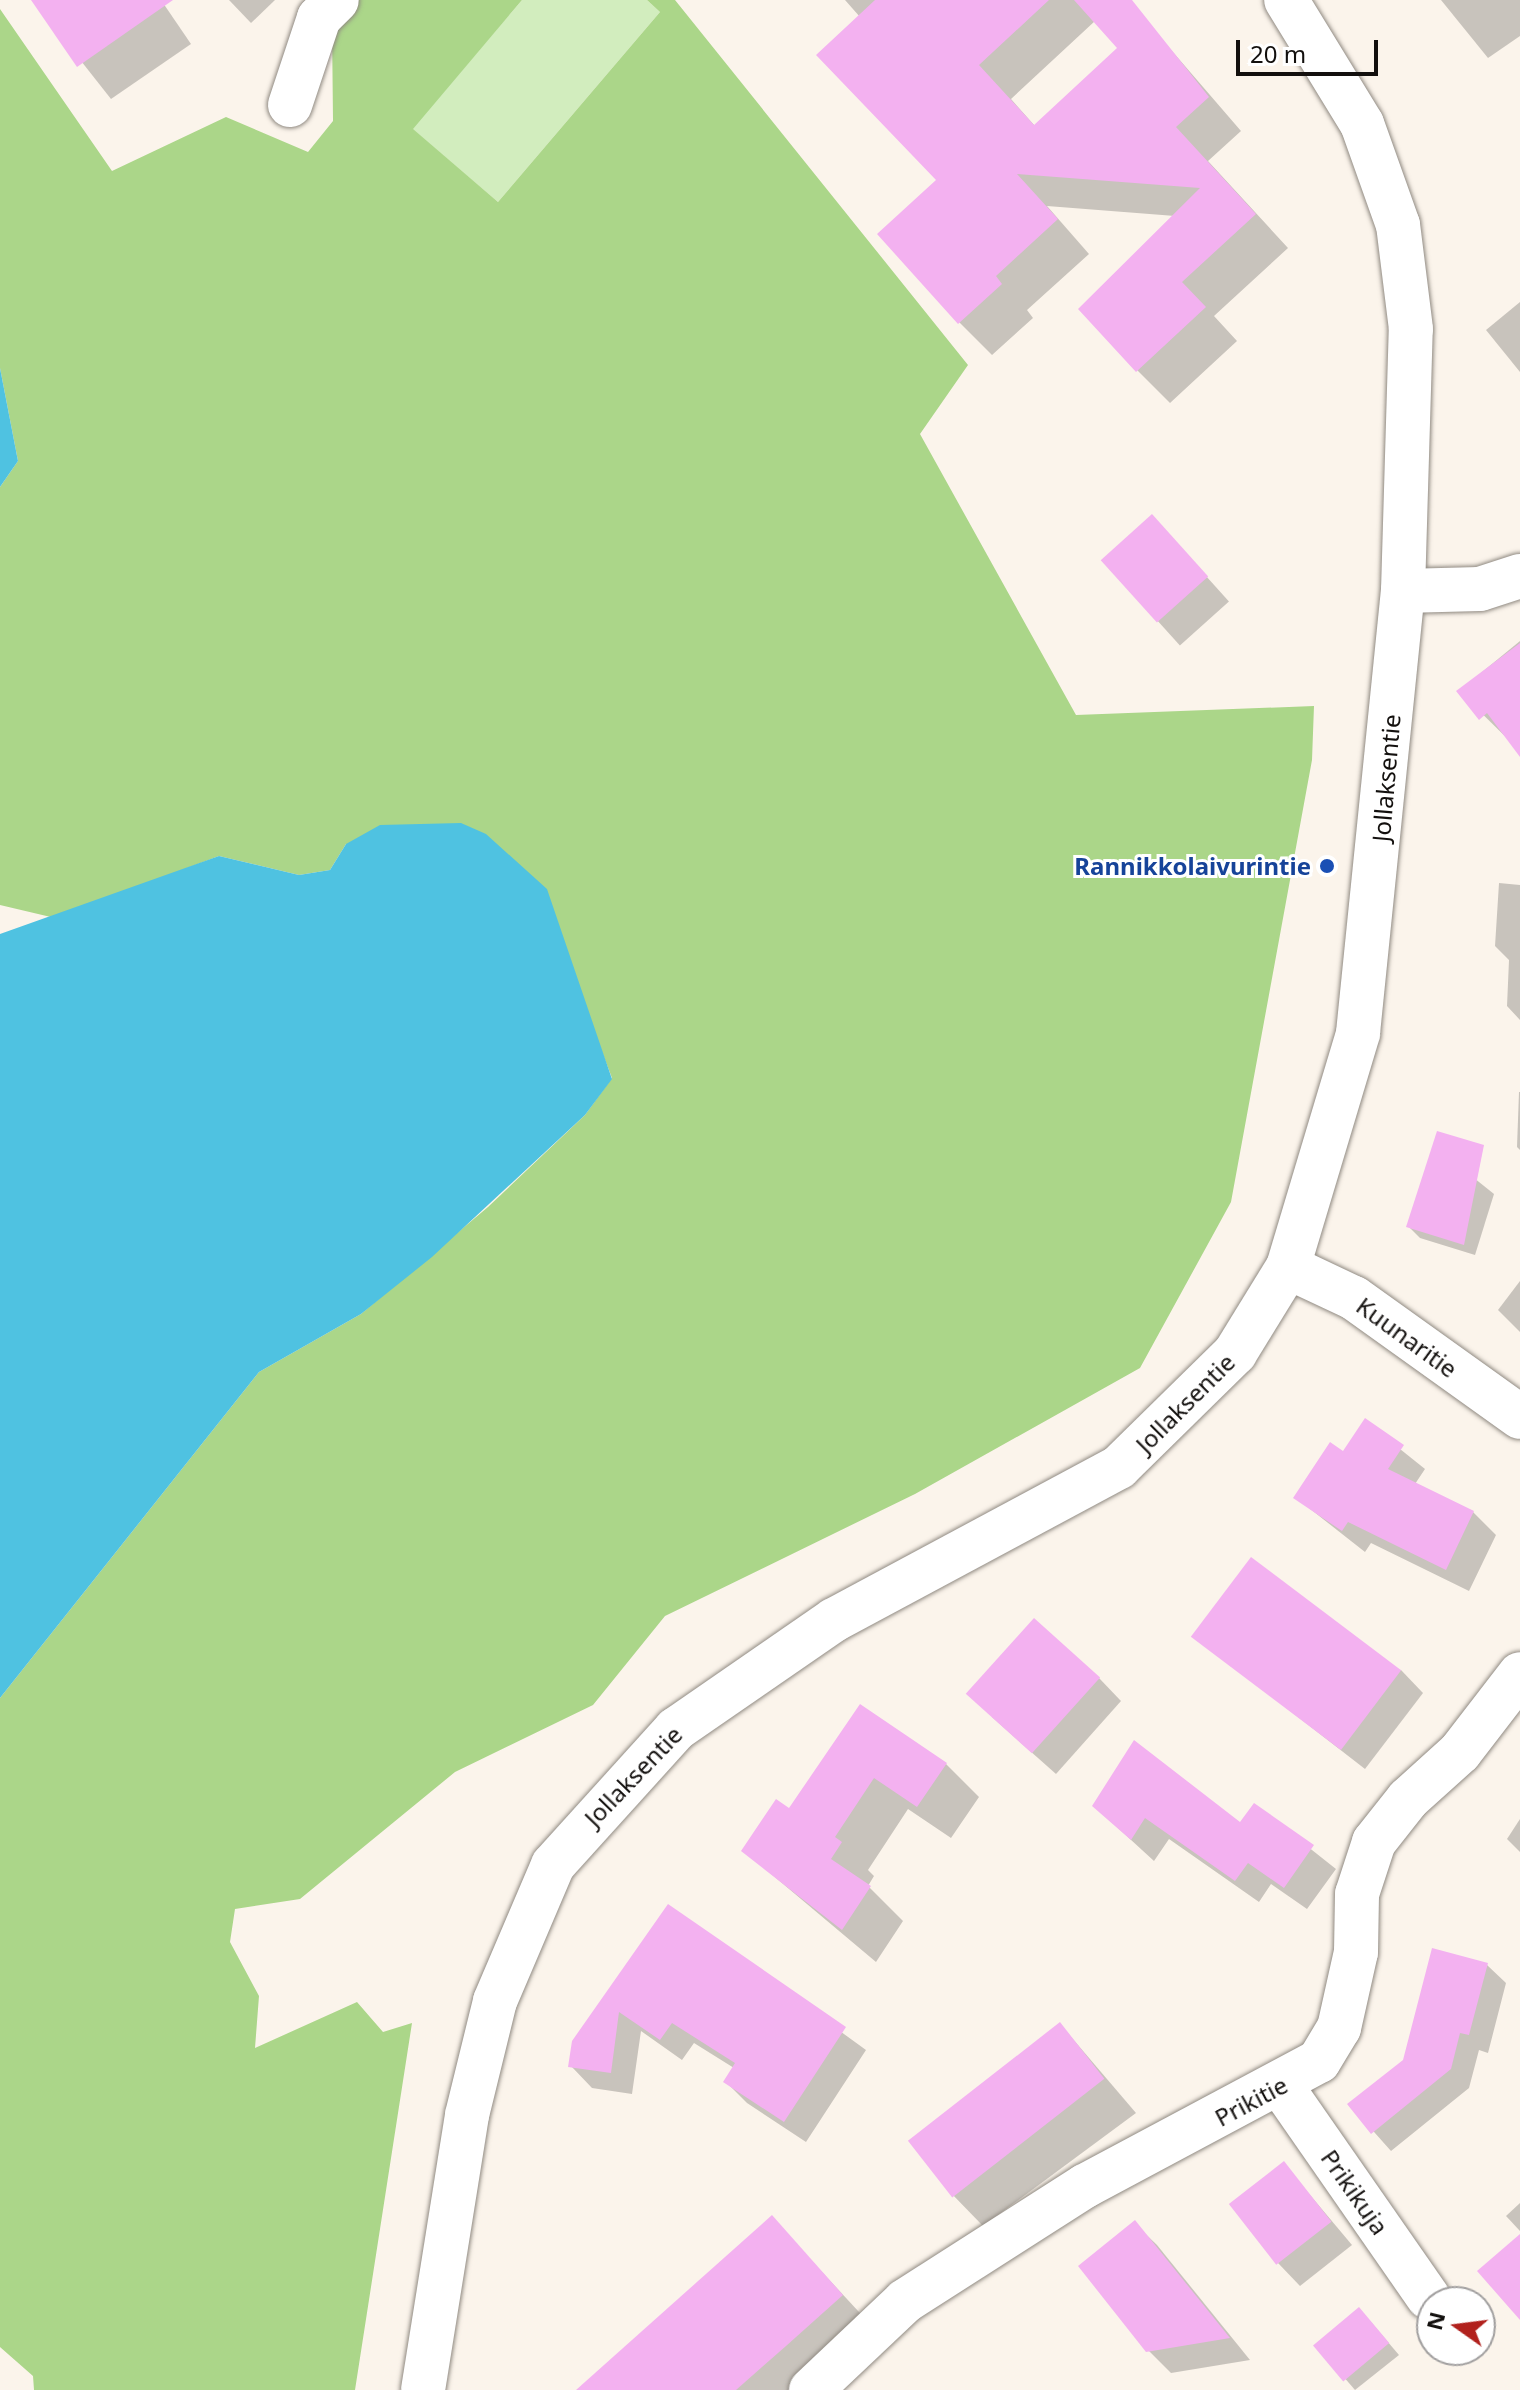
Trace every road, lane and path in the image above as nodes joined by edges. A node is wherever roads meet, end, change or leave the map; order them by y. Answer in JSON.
{"nodes":[{"id":1,"x":337,"y":0,"type":"edge"},
{"id":2,"x":1286,"y":0,"type":"edge"},
{"id":3,"x":290,"y":105,"type":"dead end"},
{"id":4,"x":1520,"y":576,"type":"edge"},
{"id":5,"x":1403,"y":591,"type":"junction"},
{"id":6,"x":1288,"y":1267,"type":"junction"},
{"id":7,"x":1520,"y":1417,"type":"edge"},
{"id":8,"x":1520,"y":1674,"type":"edge"},
{"id":9,"x":1282,"y":2087,"type":"junction"},
{"id":10,"x":1420,"y":2286,"type":"edge"},
{"id":11,"x":423,"y":2390,"type":"edge"},
{"id":12,"x":811,"y":2390,"type":"edge"}],
"edges":[{"from":1,"to":3,"type":"main road"},
{"from":2,"to":5,"type":"main road","name":"Jollaksentie"},
{"from":4,"to":5,"type":"main road"},
{"from":5,"to":6,"type":"main road","name":"Jollaksentie"},
{"from":6,"to":7,"type":"main road","name":"Kuunaritie"},
{"from":6,"to":11,"type":"main road","name":"Jollaksentie"},
{"from":8,"to":9,"type":"main road","name":"Prikitie"},
{"from":9,"to":10,"type":"main road","name":"Prikikuja"},
{"from":9,"to":12,"type":"main road","name":"Prikitie"}]}
